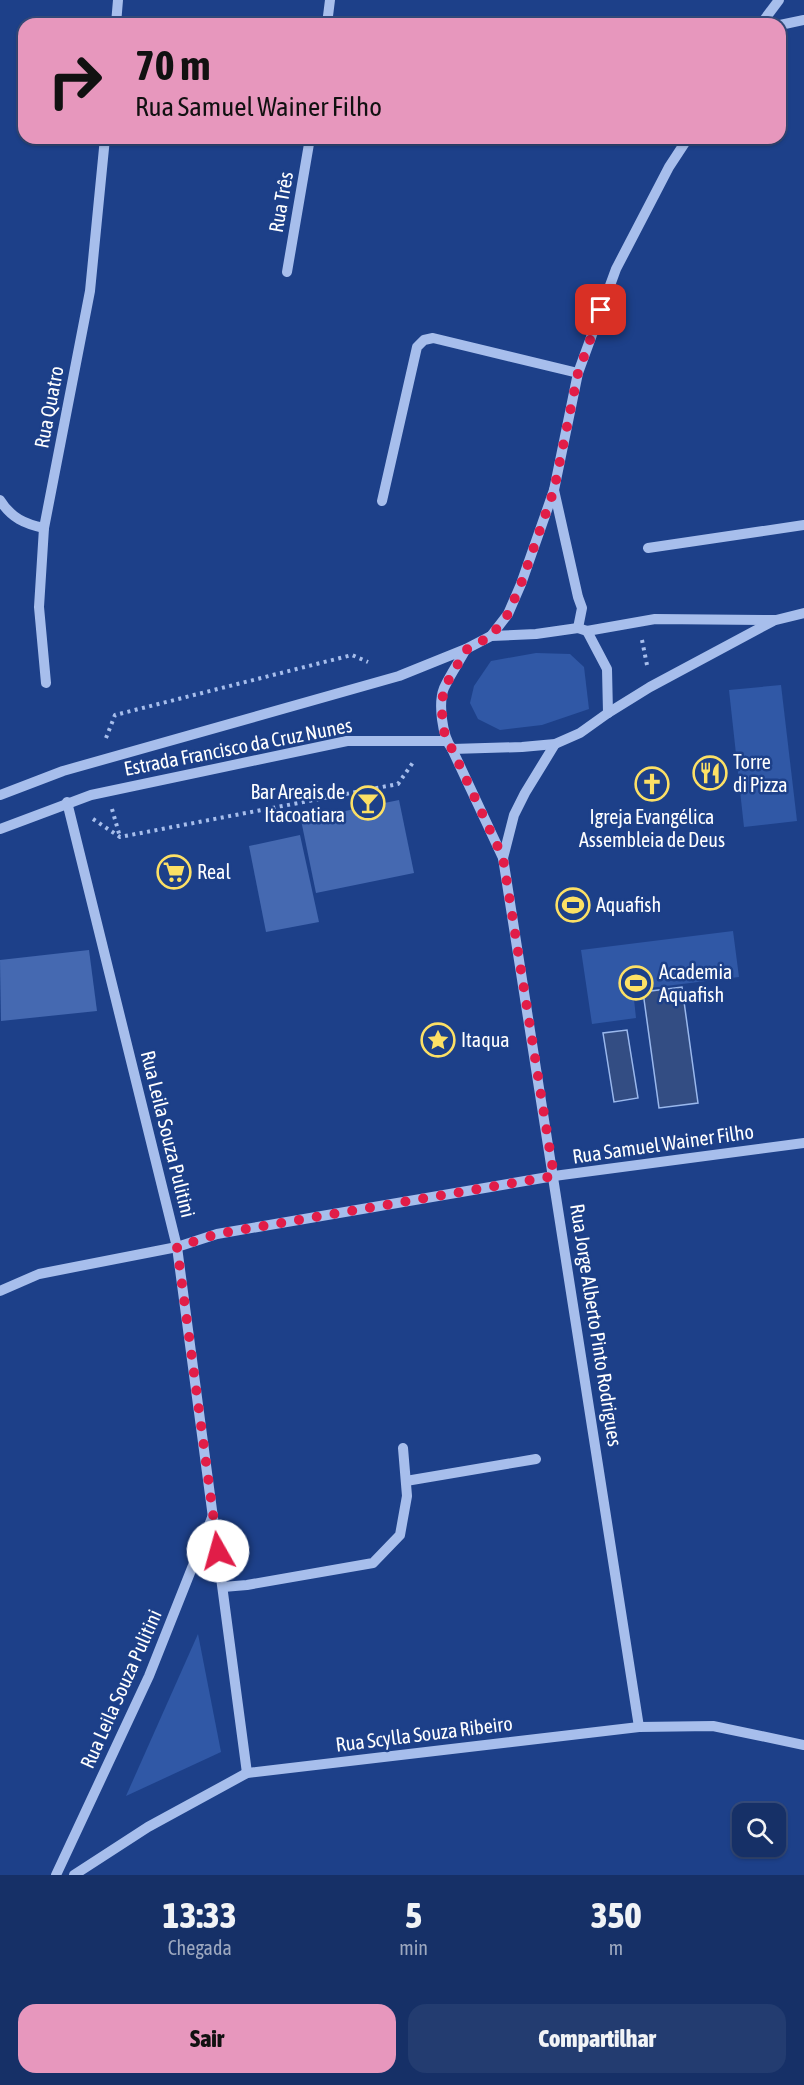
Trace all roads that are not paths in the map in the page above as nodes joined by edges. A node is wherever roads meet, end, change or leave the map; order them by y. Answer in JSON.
{"nodes":[{"id":1,"x":118,"y":0,"type":"edge"},
{"id":2,"x":330,"y":0,"type":"edge"},
{"id":3,"x":779,"y":0,"type":"edge"},
{"id":4,"x":116,"y":18,"type":"edge"},
{"id":5,"x":328,"y":18,"type":"edge"},
{"id":6,"x":766,"y":18,"type":"edge"},
{"id":7,"x":804,"y":21,"type":"edge"},
{"id":8,"x":786,"y":24,"type":"edge"},
{"id":9,"x":104,"y":144,"type":"edge"},
{"id":10,"x":309,"y":144,"type":"edge"},
{"id":11,"x":684,"y":144,"type":"edge"},
{"id":12,"x":287,"y":272,"type":"dead end"},
{"id":13,"x":578,"y":373,"type":"junction"},
{"id":14,"x":554,"y":490,"type":"junction"},
{"id":15,"x":0,"y":500,"type":"edge"},
{"id":16,"x":382,"y":501,"type":"dead end"},
{"id":17,"x":804,"y":525,"type":"edge"},
{"id":18,"x":44,"y":528,"type":"junction"},
{"id":19,"x":648,"y":548,"type":"dead end"},
{"id":20,"x":804,"y":613,"type":"edge"},
{"id":21,"x":776,"y":620,"type":"junction"},
{"id":22,"x":583,"y":629,"type":"junction"},
{"id":23,"x":491,"y":636,"type":"junction"},
{"id":24,"x":466,"y":650,"type":"junction"},
{"id":25,"x":45,"y":682,"type":"dead end"},
{"id":26,"x":608,"y":713,"type":"junction"},
{"id":27,"x":555,"y":744,"type":"junction"},
{"id":28,"x":449,"y":745,"type":"junction"},
{"id":29,"x":0,"y":795,"type":"edge"},
{"id":30,"x":67,"y":802,"type":"junction"},
{"id":31,"x":0,"y":829,"type":"edge"},
{"id":32,"x":503,"y":858,"type":"junction"},
{"id":33,"x":804,"y":1143,"type":"edge"},
{"id":34,"x":554,"y":1176,"type":"junction"},
{"id":35,"x":177,"y":1247,"type":"junction"},
{"id":36,"x":0,"y":1290,"type":"edge"},
{"id":37,"x":403,"y":1448,"type":"dead end"},
{"id":38,"x":536,"y":1459,"type":"dead end"},
{"id":39,"x":406,"y":1480,"type":"junction"},
{"id":40,"x":214,"y":1515,"type":"junction"},
{"id":41,"x":223,"y":1587,"type":"junction"},
{"id":42,"x":639,"y":1727,"type":"junction"},
{"id":43,"x":804,"y":1745,"type":"edge"},
{"id":44,"x":247,"y":1773,"type":"junction"},
{"id":45,"x":56,"y":1875,"type":"edge"},
{"id":46,"x":74,"y":1875,"type":"edge"}],
"edges":[{"from":1,"to":4,"type":"street"},
{"from":2,"to":5,"type":"street"},
{"from":3,"to":6,"type":"street"},
{"from":7,"to":8,"type":"street"},
{"from":9,"to":18,"type":"street","name":"Rua Quatro"},
{"from":10,"to":12,"type":"street","name":"Rua Três"},
{"from":11,"to":13,"type":"street"},
{"from":13,"to":14,"type":"street"},
{"from":13,"to":16,"type":"street"},
{"from":14,"to":22,"type":"street"},
{"from":14,"to":23,"type":"street"},
{"from":15,"to":18,"type":"street"},
{"from":17,"to":19,"type":"street"},
{"from":18,"to":25,"type":"street","name":"Rua Quatro"},
{"from":20,"to":21,"type":"street","name":"Estrada Francisco da Cruz Nunes"},
{"from":21,"to":22,"type":"street","name":"Estrada Francisco da Cruz Nunes"},
{"from":21,"to":26,"type":"street","name":"Estrada Francisco da Cruz Nunes"},
{"from":22,"to":23,"type":"street","name":"Estrada Francisco da Cruz Nunes"},
{"from":22,"to":26,"type":"street"},
{"from":23,"to":24,"type":"street","name":"Estrada Francisco da Cruz Nunes"},
{"from":24,"to":28,"type":"street"},
{"from":24,"to":29,"type":"street","name":"Estrada Francisco da Cruz Nunes"},
{"from":26,"to":27,"type":"street","name":"Estrada Francisco da Cruz Nunes"},
{"from":27,"to":28,"type":"street","name":"Estrada Francisco da Cruz Nunes"},
{"from":27,"to":32,"type":"street","name":"Rua Jorge Alberto Pinto Rodrigues"},
{"from":28,"to":30,"type":"street","name":"Estrada Francisco da Cruz Nunes"},
{"from":28,"to":32,"type":"street","name":"Rua Jorge Alberto Pinto Rodrigues"},
{"from":30,"to":31,"type":"street","name":"Estrada Francisco da Cruz Nunes"},
{"from":30,"to":35,"type":"street","name":"Rua Leila Souza Pulitini"},
{"from":32,"to":34,"type":"street","name":"Rua Jorge Alberto Pinto Rodrigues"},
{"from":33,"to":34,"type":"street","name":"Rua Samuel Wainer Filho"},
{"from":34,"to":35,"type":"street","name":"Rua Samuel Wainer Filho"},
{"from":34,"to":42,"type":"street","name":"Rua Jorge Alberto Pinto Rodrigues"},
{"from":35,"to":36,"type":"street","name":"Rua Samuel Wainer Filho"},
{"from":35,"to":40,"type":"street","name":"Rua Leila Souza Pulitini"},
{"from":37,"to":39,"type":"street"},
{"from":38,"to":39,"type":"street"},
{"from":39,"to":41,"type":"street"},
{"from":40,"to":41,"type":"street","name":"Rua Leila Souza Pulitini"},
{"from":40,"to":45,"type":"street","name":"Rua Leila Souza Pulitini"},
{"from":41,"to":44,"type":"street","name":"Rua Leila Souza Pulitini"},
{"from":42,"to":43,"type":"street","name":"Rua Scylla Souza Ribeiro"},
{"from":42,"to":44,"type":"street","name":"Rua Scylla Souza Ribeiro"},
{"from":44,"to":46,"type":"street","name":"Rua Scylla Souza Ribeiro"}]}
